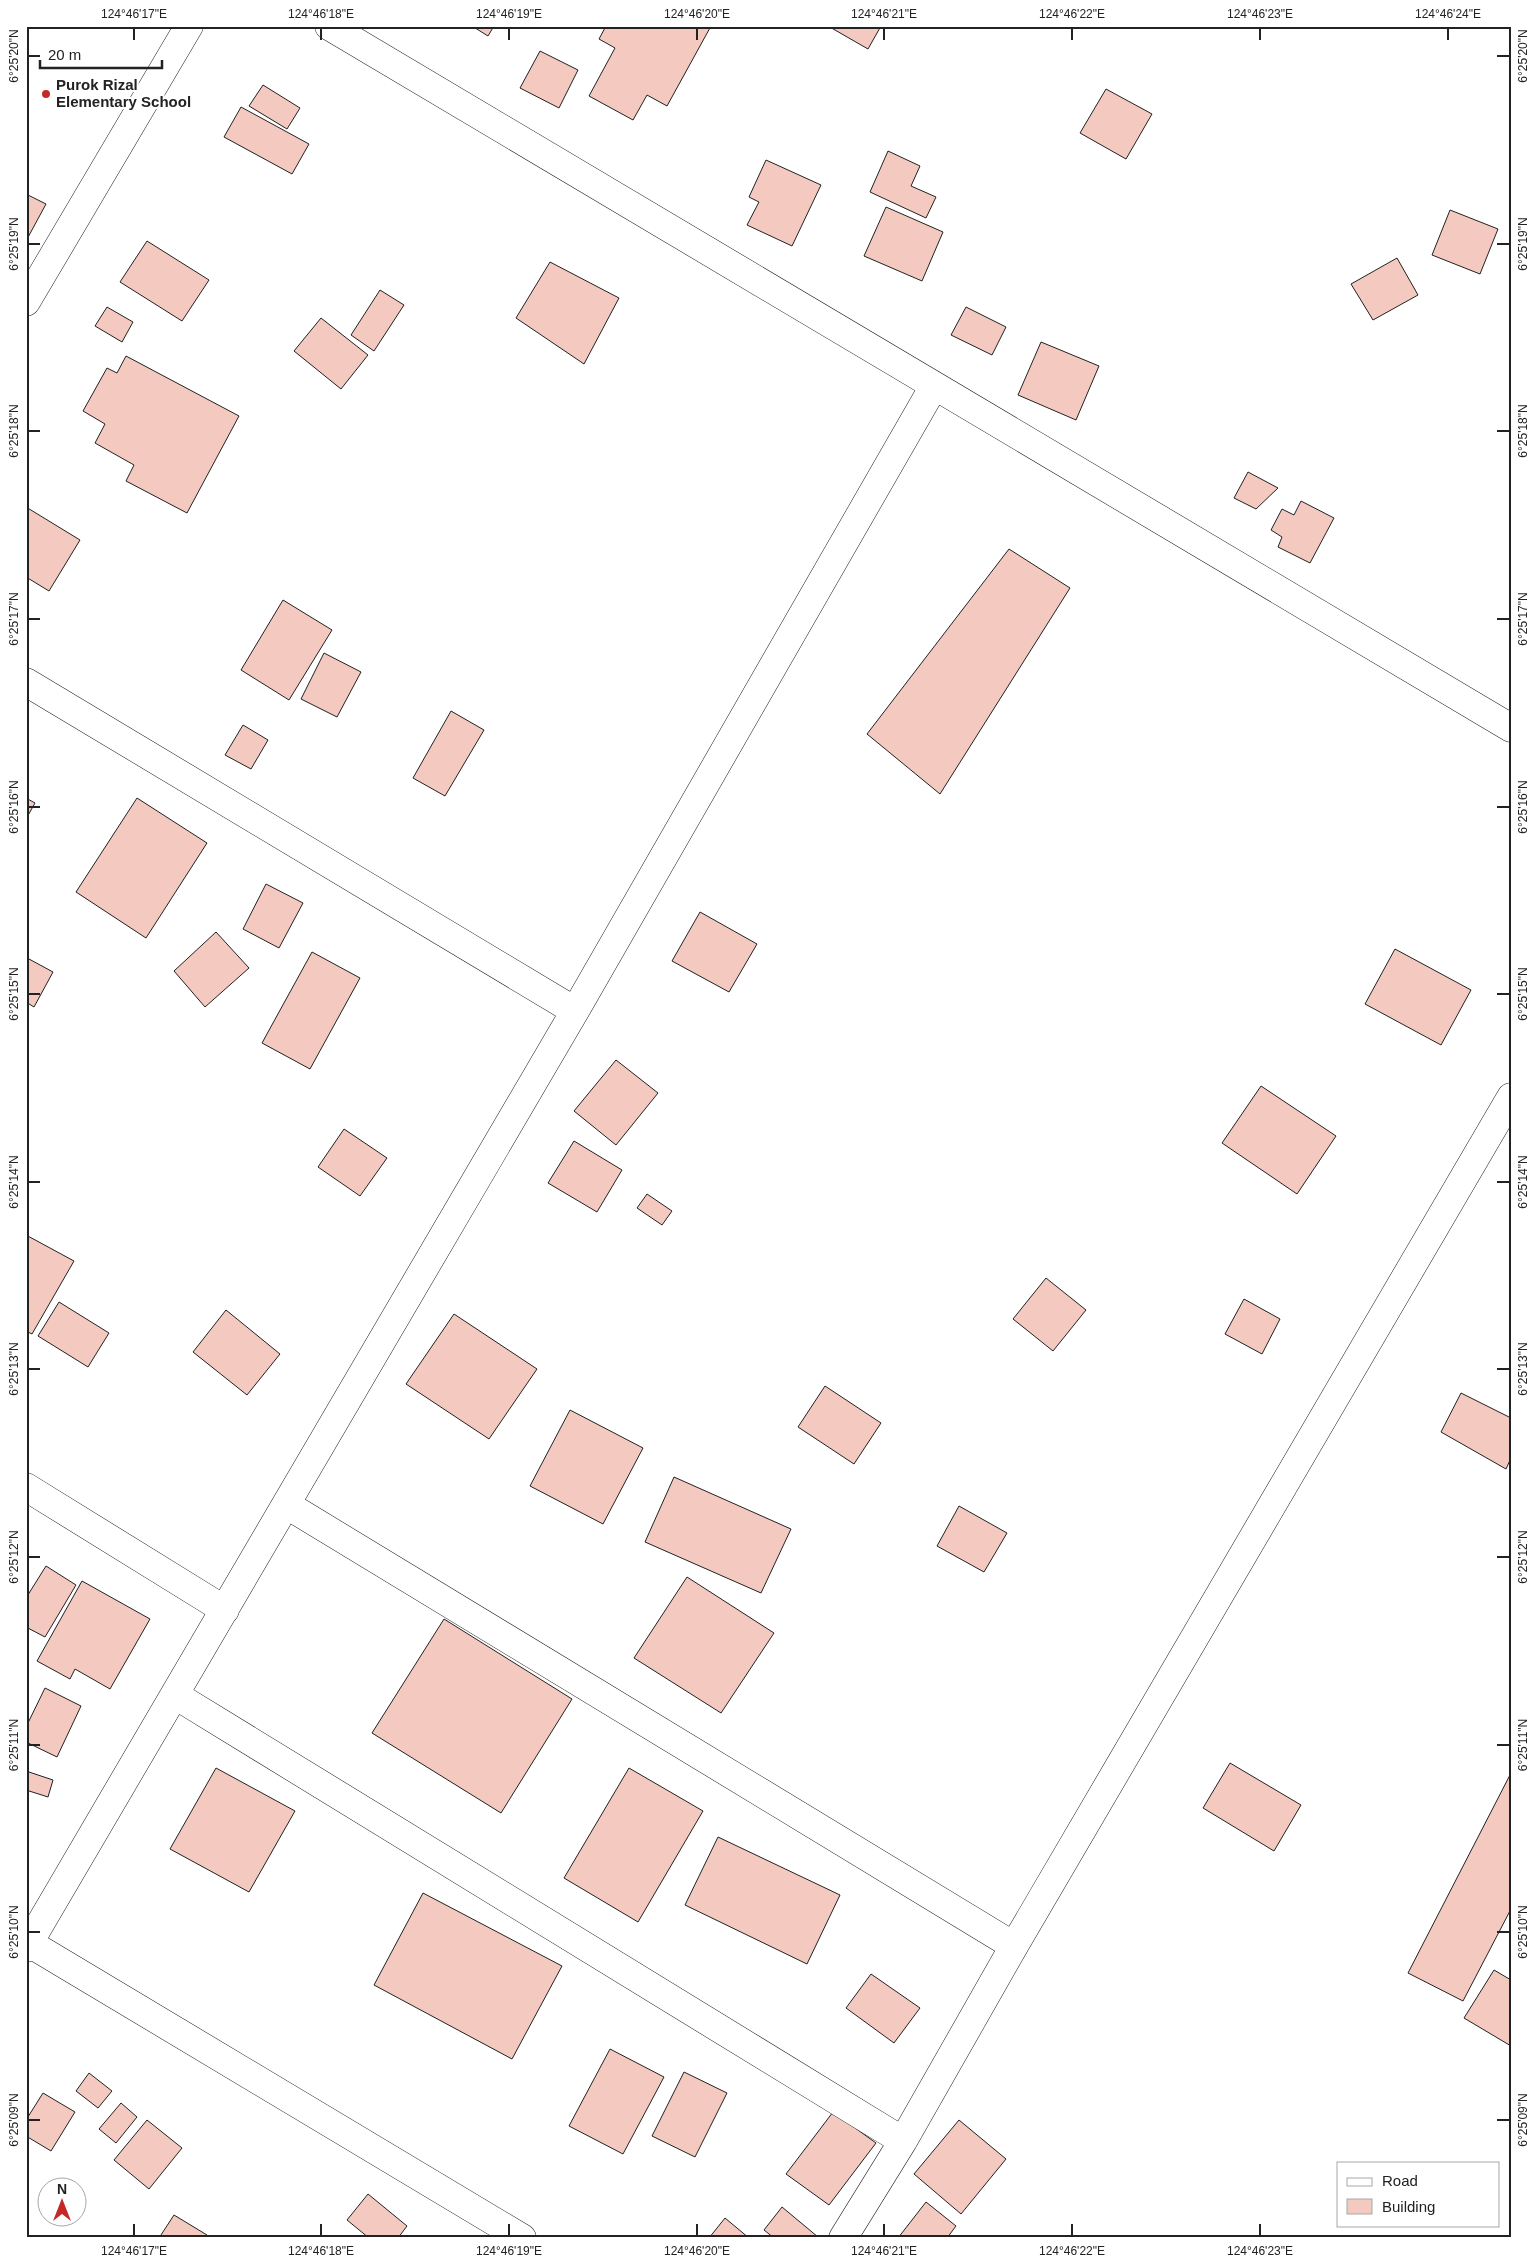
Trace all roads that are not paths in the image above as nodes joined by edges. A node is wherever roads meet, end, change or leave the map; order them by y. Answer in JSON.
{"nodes":[{"id":1,"x":190,"y":26,"type":"edge"},
{"id":2,"x":329,"y":26,"type":"edge"},
{"id":3,"x":26,"y":302,"type":"edge"},
{"id":4,"x":934,"y":386,"type":"junction"},
{"id":5,"x":26,"y":682,"type":"edge"},
{"id":6,"x":1511,"y":728,"type":"edge"},
{"id":7,"x":575,"y":1011,"type":"junction"},
{"id":8,"x":1511,"y":1097,"type":"edge"},
{"id":9,"x":26,"y":1487,"type":"edge"},
{"id":10,"x":286,"y":1505,"type":"junction"},
{"id":11,"x":225,"y":1610,"type":"junction"},
{"id":12,"x":175,"y":1696,"type":"junction"},
{"id":13,"x":28,"y":1946,"type":"edge"},
{"id":14,"x":1014,"y":1946,"type":"junction"},
{"id":15,"x":903,"y":2141,"type":"junction"},
{"id":16,"x":522,"y":2238,"type":"edge"},
{"id":17,"x":843,"y":2238,"type":"edge"}],
"edges":[{"from":1,"to":3,"type":"street"},
{"from":2,"to":4,"type":"street"},
{"from":4,"to":6,"type":"street"},
{"from":4,"to":7,"type":"street"},
{"from":5,"to":7,"type":"street"},
{"from":7,"to":10,"type":"street"},
{"from":8,"to":14,"type":"street"},
{"from":9,"to":11,"type":"street"},
{"from":10,"to":11,"type":"street"},
{"from":10,"to":14,"type":"street"},
{"from":11,"to":12,"type":"street"},
{"from":12,"to":13,"type":"street"},
{"from":12,"to":15,"type":"street"},
{"from":13,"to":16,"type":"street"},
{"from":14,"to":15,"type":"street"},
{"from":15,"to":17,"type":"street"}]}
